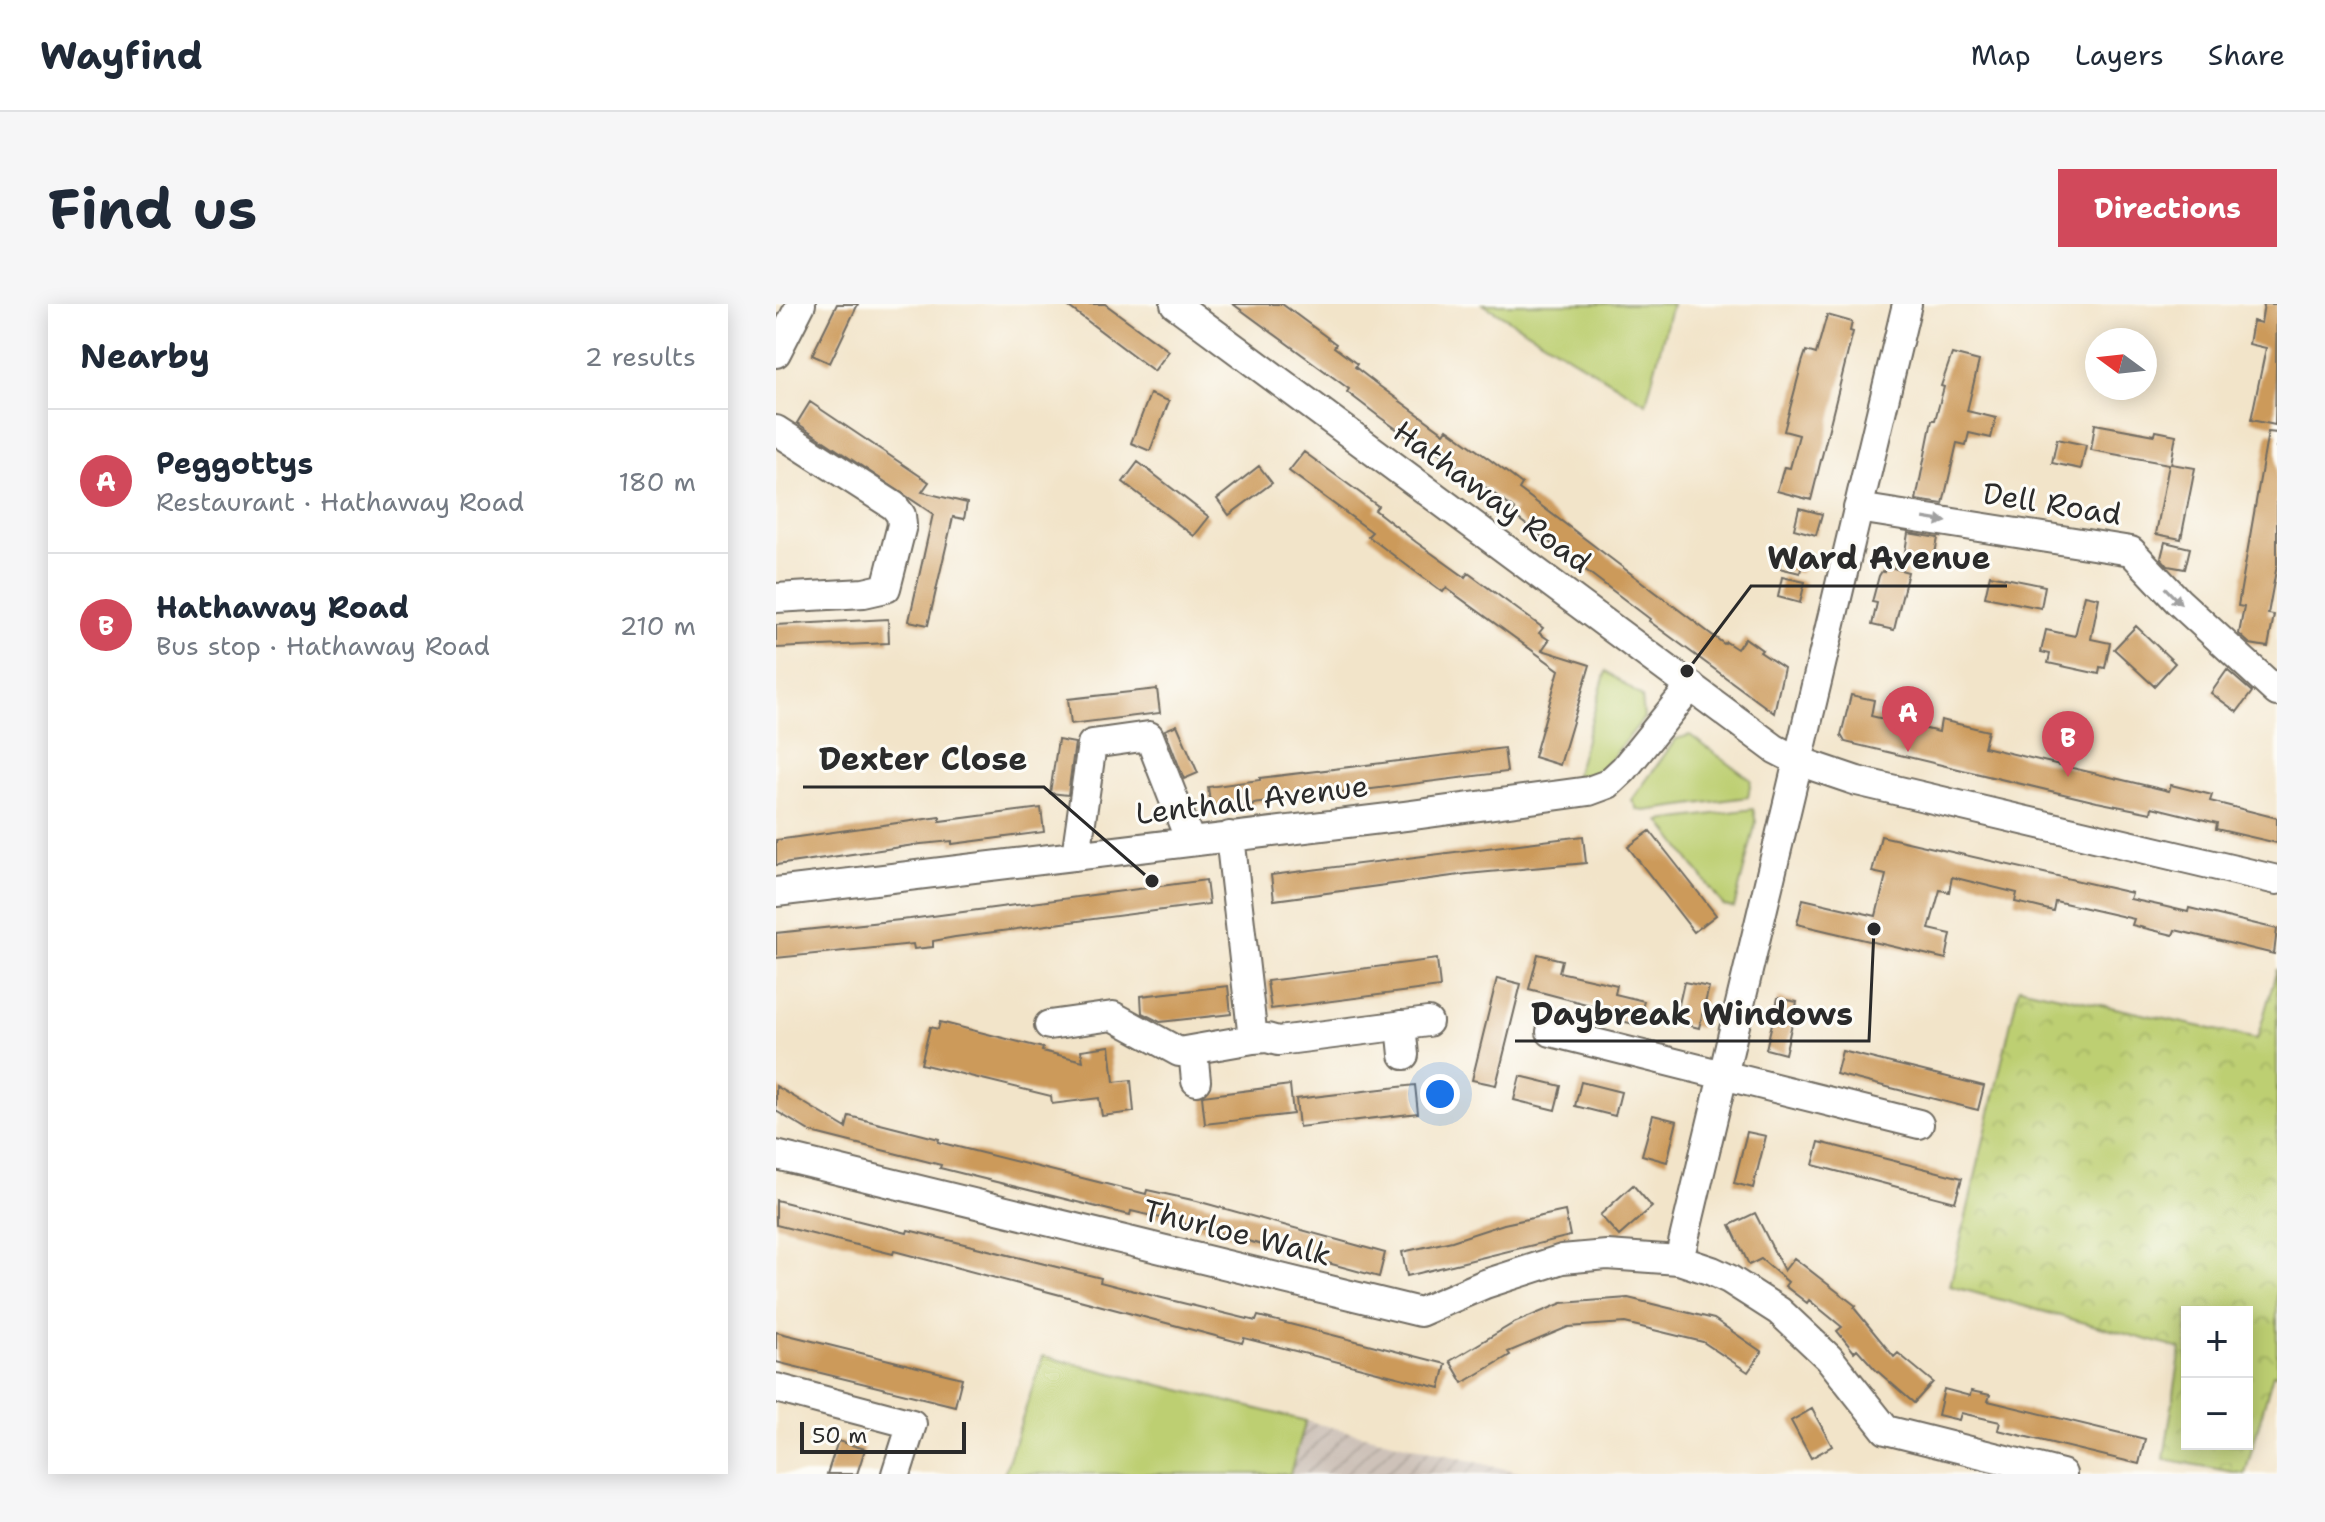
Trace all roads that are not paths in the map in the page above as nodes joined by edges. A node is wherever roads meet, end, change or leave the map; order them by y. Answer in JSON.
{"nodes":[{"id":1,"x":1175,"y":304,"type":"edge"},
{"id":2,"x":1907,"y":304,"type":"edge"},
{"id":3,"x":790,"y":310,"type":"edge"},
{"id":4,"x":776,"y":353,"type":"edge"},
{"id":5,"x":776,"y":430,"type":"edge"},
{"id":6,"x":1858,"y":508,"type":"junction"},
{"id":7,"x":776,"y":598,"type":"edge"},
{"id":8,"x":1691,"y":686,"type":"junction"},
{"id":9,"x":2277,"y":692,"type":"edge"},
{"id":10,"x":1798,"y":761,"type":"junction"},
{"id":11,"x":1230,"y":836,"type":"junction"},
{"id":12,"x":1190,"y":841,"type":"junction"},
{"id":13,"x":1076,"y":856,"type":"junction"},
{"id":14,"x":2277,"y":880,"type":"edge"},
{"id":15,"x":776,"y":892,"type":"edge"},
{"id":16,"x":1049,"y":1025,"type":"dead end"},
{"id":17,"x":1551,"y":1032,"type":"dead end"},
{"id":18,"x":1253,"y":1039,"type":"junction"},
{"id":19,"x":1193,"y":1050,"type":"junction"},
{"id":20,"x":1404,"y":1055,"type":"dead end"},
{"id":21,"x":1723,"y":1075,"type":"junction"},
{"id":22,"x":1196,"y":1081,"type":"dead end"},
{"id":23,"x":1919,"y":1124,"type":"dead end"},
{"id":24,"x":776,"y":1155,"type":"edge"},
{"id":25,"x":1679,"y":1260,"type":"junction"},
{"id":26,"x":776,"y":1388,"type":"edge"},
{"id":27,"x":896,"y":1474,"type":"edge"},
{"id":28,"x":2062,"y":1474,"type":"edge"}],
"edges":[{"from":1,"to":8,"type":"street","name":"Hathaway Road"},
{"from":2,"to":6,"type":"street"},
{"from":3,"to":4,"type":"street"},
{"from":5,"to":7,"type":"street"},
{"from":6,"to":9,"type":"street","name":"Dell Road","one_way":true},
{"from":6,"to":10,"type":"street"},
{"from":8,"to":10,"type":"street","name":"Hathaway Road"},
{"from":8,"to":11,"type":"street","name":"Lenthall Avenue"},
{"from":10,"to":14,"type":"street","name":"Hathaway Road"},
{"from":10,"to":21,"type":"street"},
{"from":11,"to":12,"type":"street","name":"Lenthall Avenue"},
{"from":11,"to":18,"type":"street"},
{"from":12,"to":13,"type":"street","name":"Lenthall Avenue"},
{"from":12,"to":13,"type":"street"},
{"from":13,"to":15,"type":"street","name":"Lenthall Avenue"},
{"from":16,"to":19,"type":"street"},
{"from":17,"to":21,"type":"street"},
{"from":18,"to":19,"type":"street"},
{"from":18,"to":20,"type":"street"},
{"from":19,"to":22,"type":"street"},
{"from":21,"to":23,"type":"street"},
{"from":21,"to":25,"type":"street"},
{"from":24,"to":25,"type":"street","name":"Thurloe Walk"},
{"from":25,"to":28,"type":"street","name":"Thurloe Walk"},
{"from":26,"to":27,"type":"street"}]}
